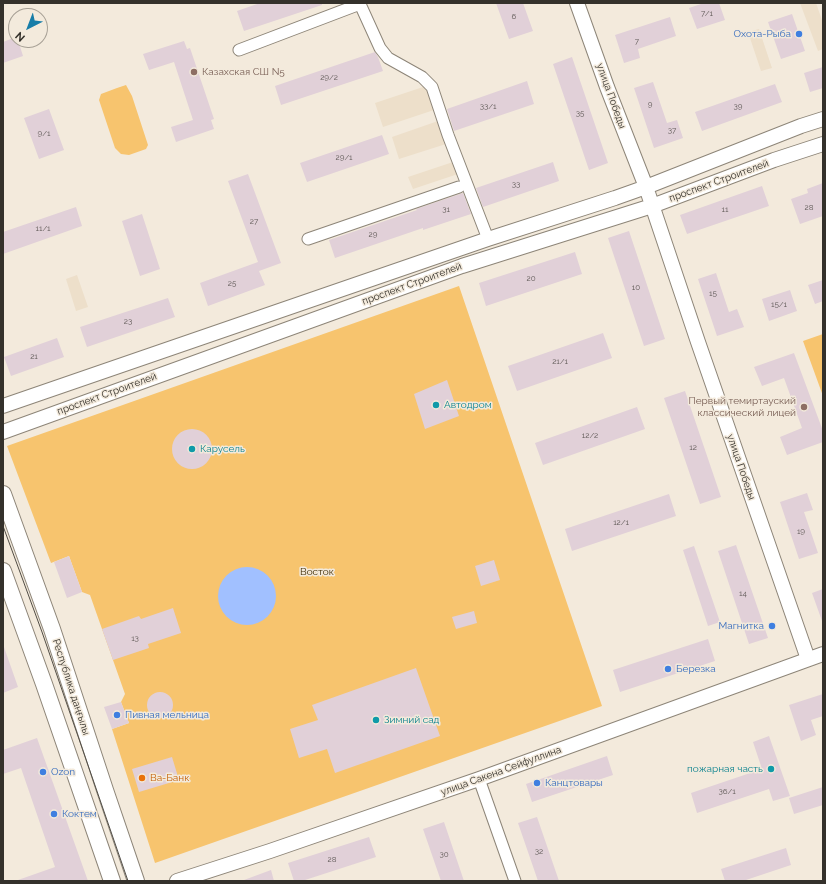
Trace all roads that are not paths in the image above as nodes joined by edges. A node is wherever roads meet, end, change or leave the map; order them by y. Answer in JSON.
{"nodes":[{"id":1,"x":577,"y":3,"type":"edge"},
{"id":2,"x":239,"y":50,"type":"dead end"},
{"id":3,"x":823,"y":119,"type":"edge"},
{"id":4,"x":823,"y":144,"type":"edge"},
{"id":5,"x":459,"y":187,"type":"dead end"},
{"id":6,"x":646,"y":187,"type":"junction"},
{"id":7,"x":652,"y":206,"type":"junction"},
{"id":8,"x":308,"y":239,"type":"dead end"},
{"id":9,"x":488,"y":239,"type":"junction"},
{"id":10,"x":3,"y":406,"type":"edge"},
{"id":11,"x":3,"y":432,"type":"edge"},
{"id":12,"x":3,"y":494,"type":"edge"},
{"id":13,"x":3,"y":571,"type":"edge"},
{"id":14,"x":823,"y":654,"type":"edge"},
{"id":15,"x":808,"y":659,"type":"junction"},
{"id":16,"x":479,"y":779,"type":"junction"},
{"id":17,"x":112,"y":881,"type":"edge"},
{"id":18,"x":136,"y":881,"type":"edge"},
{"id":19,"x":177,"y":881,"type":"edge"},
{"id":20,"x":515,"y":881,"type":"edge"}],
"edges":[{"from":1,"to":6,"type":"street","name":"улица Победы"},
{"from":2,"to":9,"type":"street"},
{"from":3,"to":6,"type":"street","name":"проспект Строителей"},
{"from":4,"to":7,"type":"street","name":"проспект Строителей"},
{"from":5,"to":8,"type":"street"},
{"from":6,"to":7,"type":"street","name":"улица Победы"},
{"from":6,"to":9,"type":"street","name":"проспект Строителей"},
{"from":7,"to":11,"type":"street","name":"проспект Строителей"},
{"from":7,"to":15,"type":"street","name":"улица Победы"},
{"from":9,"to":10,"type":"street","name":"проспект Строителей"},
{"from":12,"to":18,"type":"main road","name":"Республика даңғылы"},
{"from":13,"to":17,"type":"main road"},
{"from":14,"to":15,"type":"street","name":"улица Сакена Сейфуллина"},
{"from":15,"to":16,"type":"street","name":"улица Сакена Сейфуллина"},
{"from":16,"to":19,"type":"street","name":"улица Сакена Сейфуллина"},
{"from":16,"to":20,"type":"street"}]}
